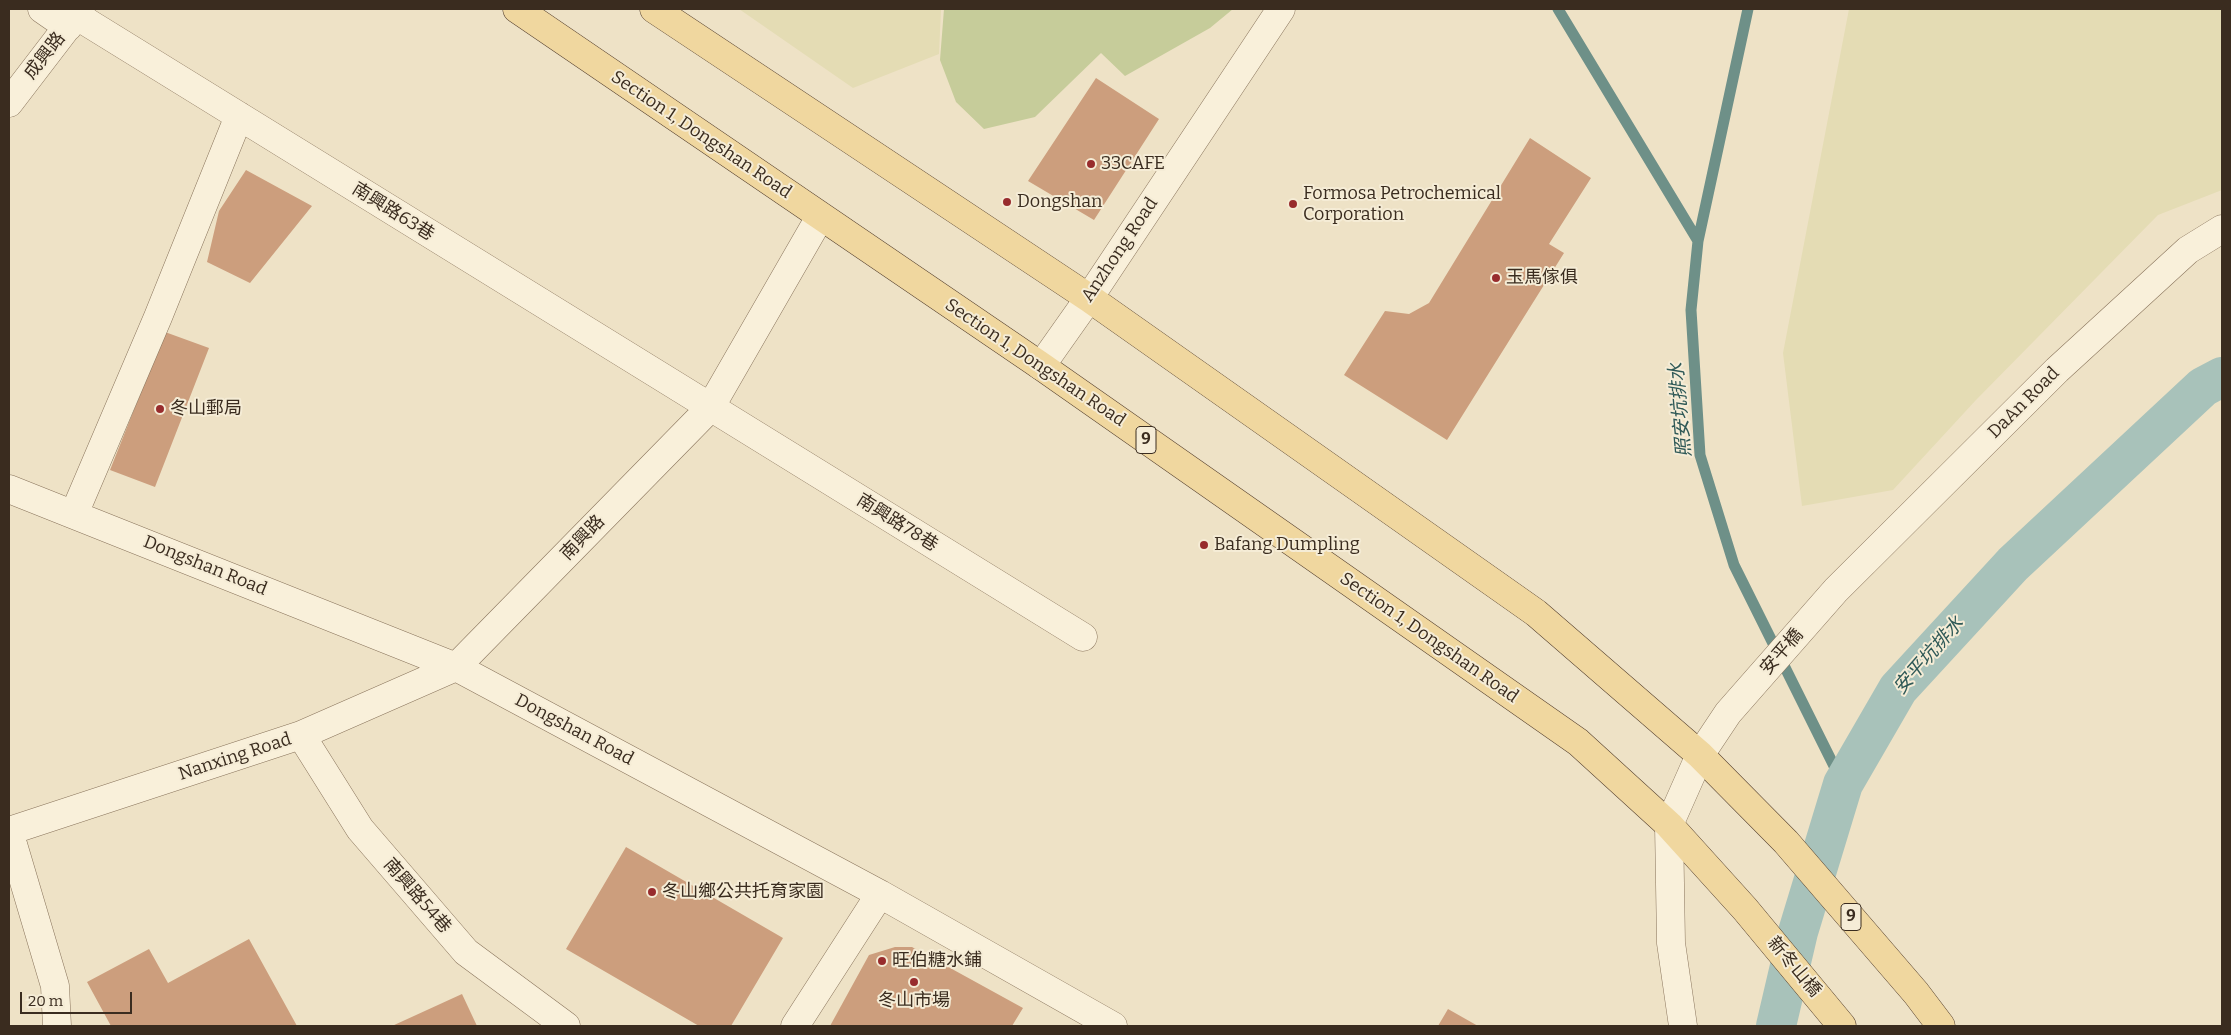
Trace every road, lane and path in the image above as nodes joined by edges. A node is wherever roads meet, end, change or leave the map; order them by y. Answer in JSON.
{"nodes":[{"id":1,"x":42,"y":9,"type":"edge"},
{"id":2,"x":517,"y":9,"type":"edge"},
{"id":3,"x":654,"y":9,"type":"edge"},
{"id":4,"x":1281,"y":9,"type":"edge"},
{"id":5,"x":75,"y":17,"type":"edge"},
{"id":6,"x":9,"y":103,"type":"edge"},
{"id":7,"x":239,"y":116,"type":"junction"},
{"id":8,"x":820,"y":217,"type":"junction"},
{"id":9,"x":2222,"y":229,"type":"edge"},
{"id":10,"x":1089,"y":298,"type":"junction"},
{"id":11,"x":1041,"y":366,"type":"junction"},
{"id":12,"x":710,"y":408,"type":"junction"},
{"id":13,"x":9,"y":489,"type":"edge"},
{"id":14,"x":74,"y":514,"type":"junction"},
{"id":15,"x":1836,"y":590,"type":"joint"},
{"id":16,"x":1083,"y":637,"type":"dead end"},
{"id":17,"x":456,"y":667,"type":"junction"},
{"id":18,"x":301,"y":735,"type":"junction"},
{"id":19,"x":1700,"y":755,"type":"junction"},
{"id":20,"x":1669,"y":825,"type":"junction"},
{"id":21,"x":9,"y":831,"type":"edge"},
{"id":22,"x":880,"y":894,"type":"junction"},
{"id":23,"x":1745,"y":908,"type":"joint"},
{"id":24,"x":57,"y":1026,"type":"edge"},
{"id":25,"x":566,"y":1026,"type":"edge"},
{"id":26,"x":795,"y":1026,"type":"edge"},
{"id":27,"x":1114,"y":1026,"type":"edge"},
{"id":28,"x":1683,"y":1026,"type":"edge"},
{"id":29,"x":1842,"y":1026,"type":"edge"},
{"id":30,"x":1941,"y":1026,"type":"edge"}],
"edges":[{"from":1,"to":5,"type":"street","name":"南興路63巷"},
{"from":2,"to":8,"type":"main road","name":"Section 1, Dongshan Road","number":"9"},
{"from":3,"to":10,"type":"main road","number":"9"},
{"from":4,"to":10,"type":"street","name":"Anzhong Road"},
{"from":5,"to":6,"type":"street","name":"成興路"},
{"from":5,"to":7,"type":"street","name":"南興路63巷"},
{"from":7,"to":12,"type":"street","name":"南興路63巷"},
{"from":7,"to":14,"type":"street"},
{"from":8,"to":11,"type":"main road","name":"Section 1, Dongshan Road","number":"9"},
{"from":8,"to":12,"type":"street","name":"南興路"},
{"from":9,"to":15,"type":"street","name":"DaAn Road"},
{"from":10,"to":11,"type":"street","name":"Anzhong Road"},
{"from":10,"to":19,"type":"main road","number":"9"},
{"from":11,"to":20,"type":"main road","name":"Section 1, Dongshan Road","number":"9"},
{"from":12,"to":16,"type":"street","name":"南興路78巷"},
{"from":12,"to":17,"type":"street","name":"南興路"},
{"from":13,"to":14,"type":"street","name":"Dongshan Road"},
{"from":14,"to":17,"type":"street","name":"Dongshan Road"},
{"from":15,"to":19,"type":"street","name":"安平橋"},
{"from":17,"to":18,"type":"street","name":"Nanxing Road"},
{"from":17,"to":22,"type":"street","name":"Dongshan Road"},
{"from":18,"to":21,"type":"street","name":"Nanxing Road"},
{"from":18,"to":25,"type":"street","name":"南興路54巷"},
{"from":19,"to":20,"type":"street","name":"安平橋"},
{"from":19,"to":30,"type":"main road","number":"9"},
{"from":20,"to":23,"type":"main road","name":"Section 1, Dongshan Road","number":"9"},
{"from":20,"to":28,"type":"street"},
{"from":21,"to":24,"type":"street"},
{"from":22,"to":26,"type":"street"},
{"from":22,"to":27,"type":"street","name":"Dongshan Road"},
{"from":23,"to":29,"type":"main road","name":"新冬山橋","number":"9"}]}
